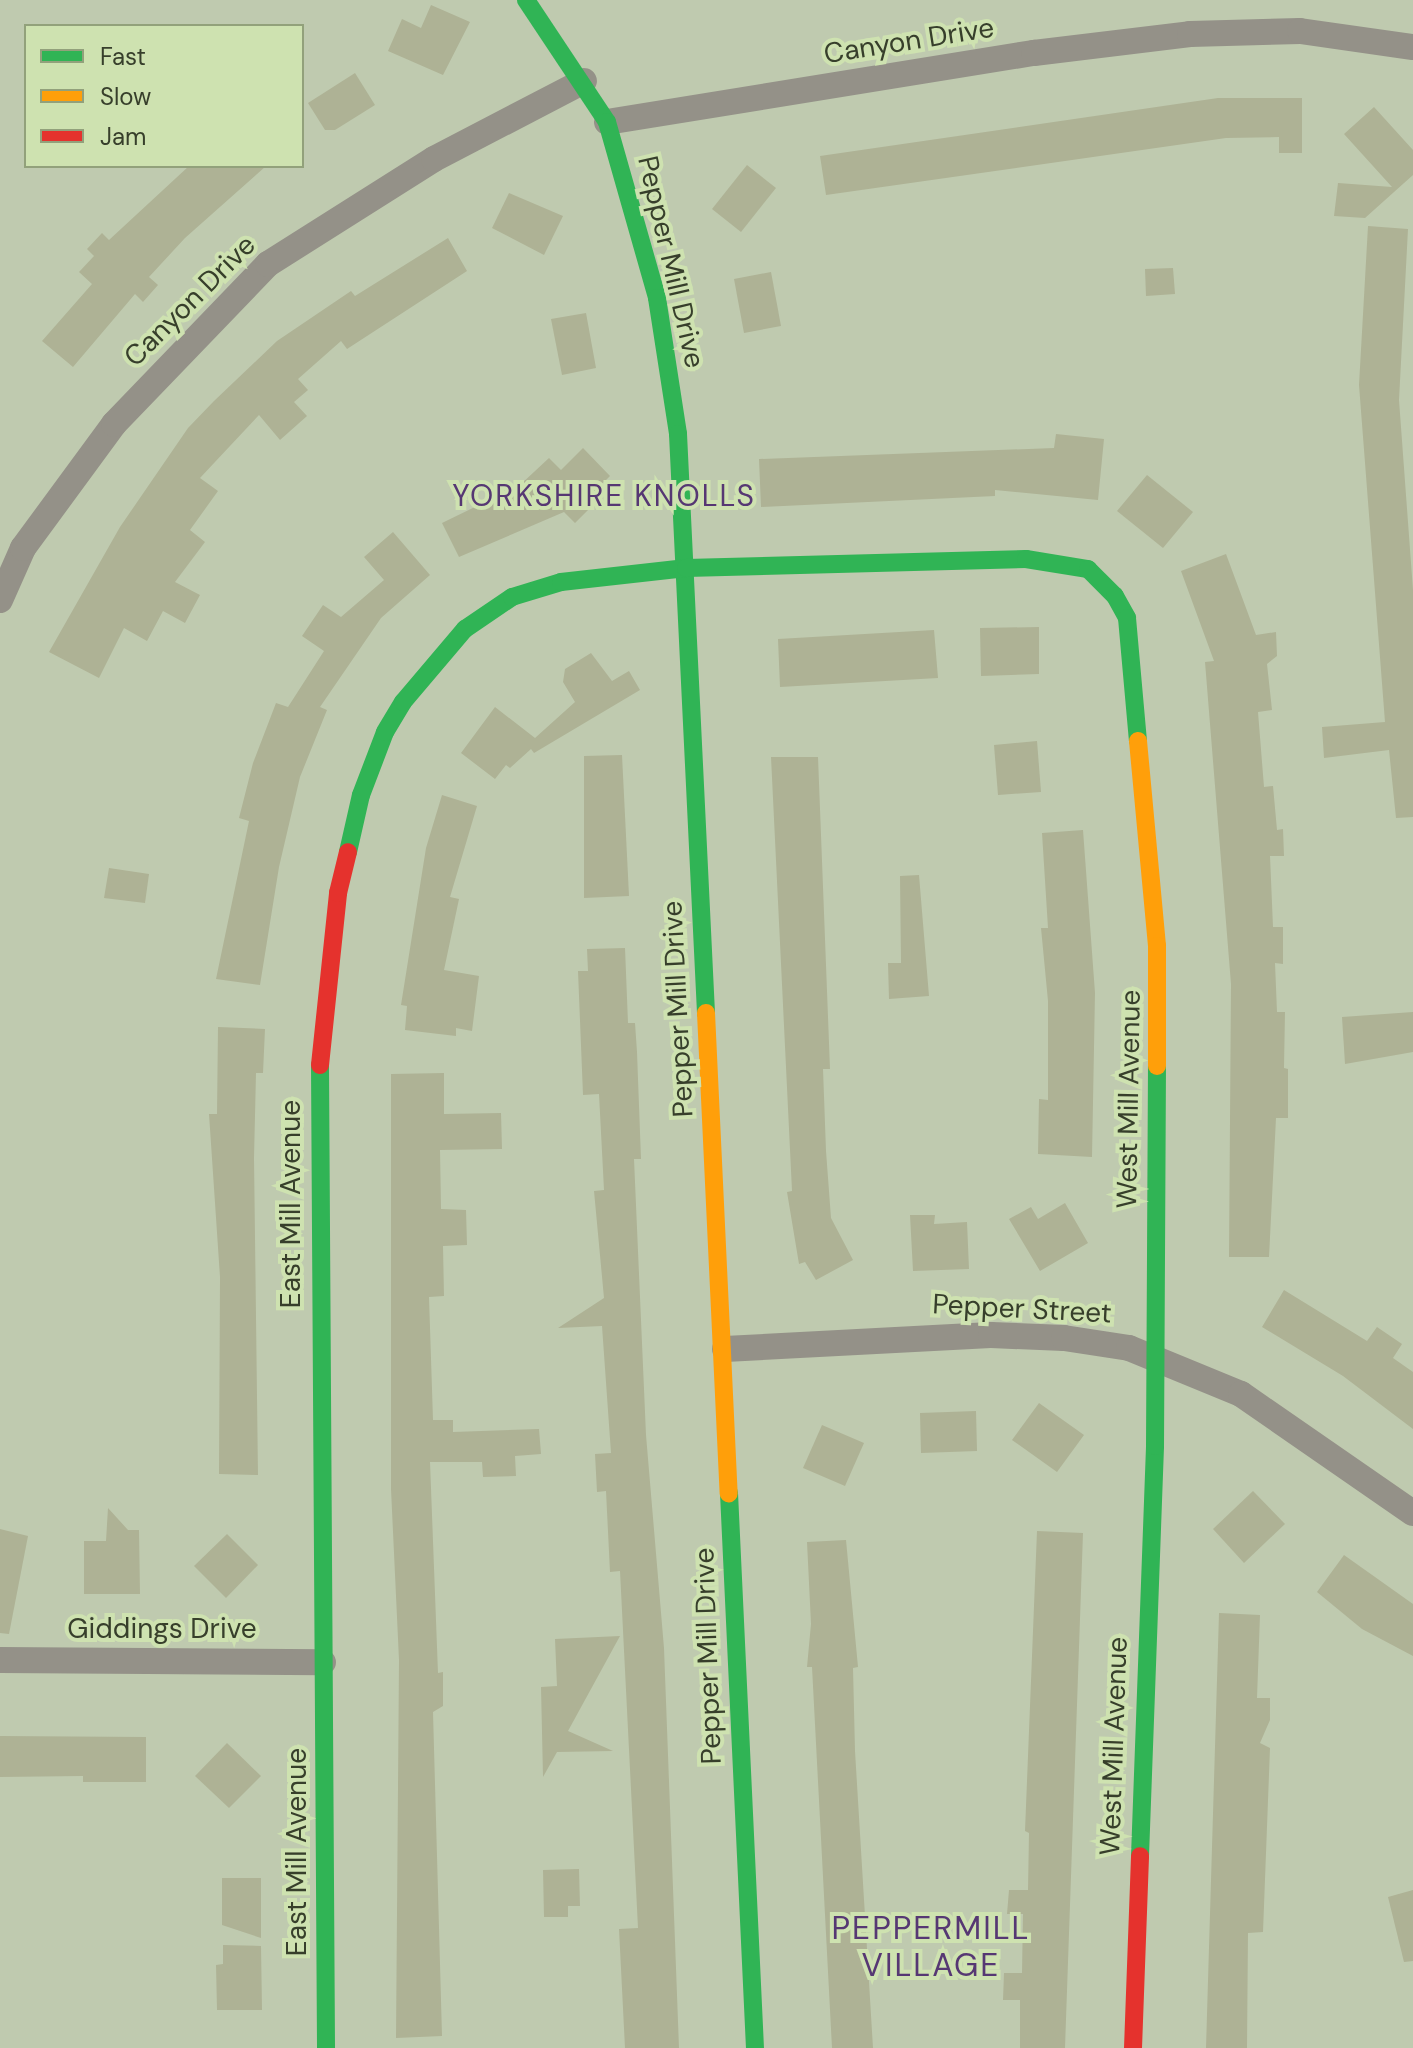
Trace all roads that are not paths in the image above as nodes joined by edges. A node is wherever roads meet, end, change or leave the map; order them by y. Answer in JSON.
{"nodes":[{"id":1,"x":526,"y":0,"type":"edge"},
{"id":2,"x":1413,"y":47,"type":"edge"},
{"id":3,"x":584,"y":81,"type":"junction"},
{"id":4,"x":607,"y":122,"type":"junction"},
{"id":5,"x":686,"y":568,"type":"junction"},
{"id":6,"x":0,"y":600,"type":"edge"},
{"id":7,"x":725,"y":1349,"type":"junction"},
{"id":8,"x":1154,"y":1356,"type":"junction"},
{"id":9,"x":1413,"y":1513,"type":"edge"},
{"id":10,"x":0,"y":1660,"type":"edge"},
{"id":11,"x":323,"y":1662,"type":"junction"},
{"id":12,"x":326,"y":2048,"type":"edge"},
{"id":13,"x":755,"y":2048,"type":"edge"},
{"id":14,"x":1133,"y":2048,"type":"edge"}],
"edges":[{"from":1,"to":3,"type":"street","name":"Pepper Mill Drive"},
{"from":2,"to":4,"type":"street","name":"Canyon Drive"},
{"from":3,"to":4,"type":"street","name":"Pepper Mill Drive"},
{"from":3,"to":6,"type":"street","name":"Canyon Drive"},
{"from":4,"to":5,"type":"street","name":"Pepper Mill Drive"},
{"from":5,"to":7,"type":"street","name":"Pepper Mill Drive"},
{"from":5,"to":8,"type":"street","name":"West Mill Avenue"},
{"from":5,"to":11,"type":"street","name":"East Mill Avenue"},
{"from":7,"to":8,"type":"street","name":"Pepper Street"},
{"from":7,"to":13,"type":"street","name":"Pepper Mill Drive"},
{"from":8,"to":9,"type":"street","name":"Pepper Street"},
{"from":8,"to":14,"type":"street","name":"West Mill Avenue"},
{"from":10,"to":11,"type":"street","name":"Giddings Drive"},
{"from":11,"to":12,"type":"street","name":"East Mill Avenue"}]}
